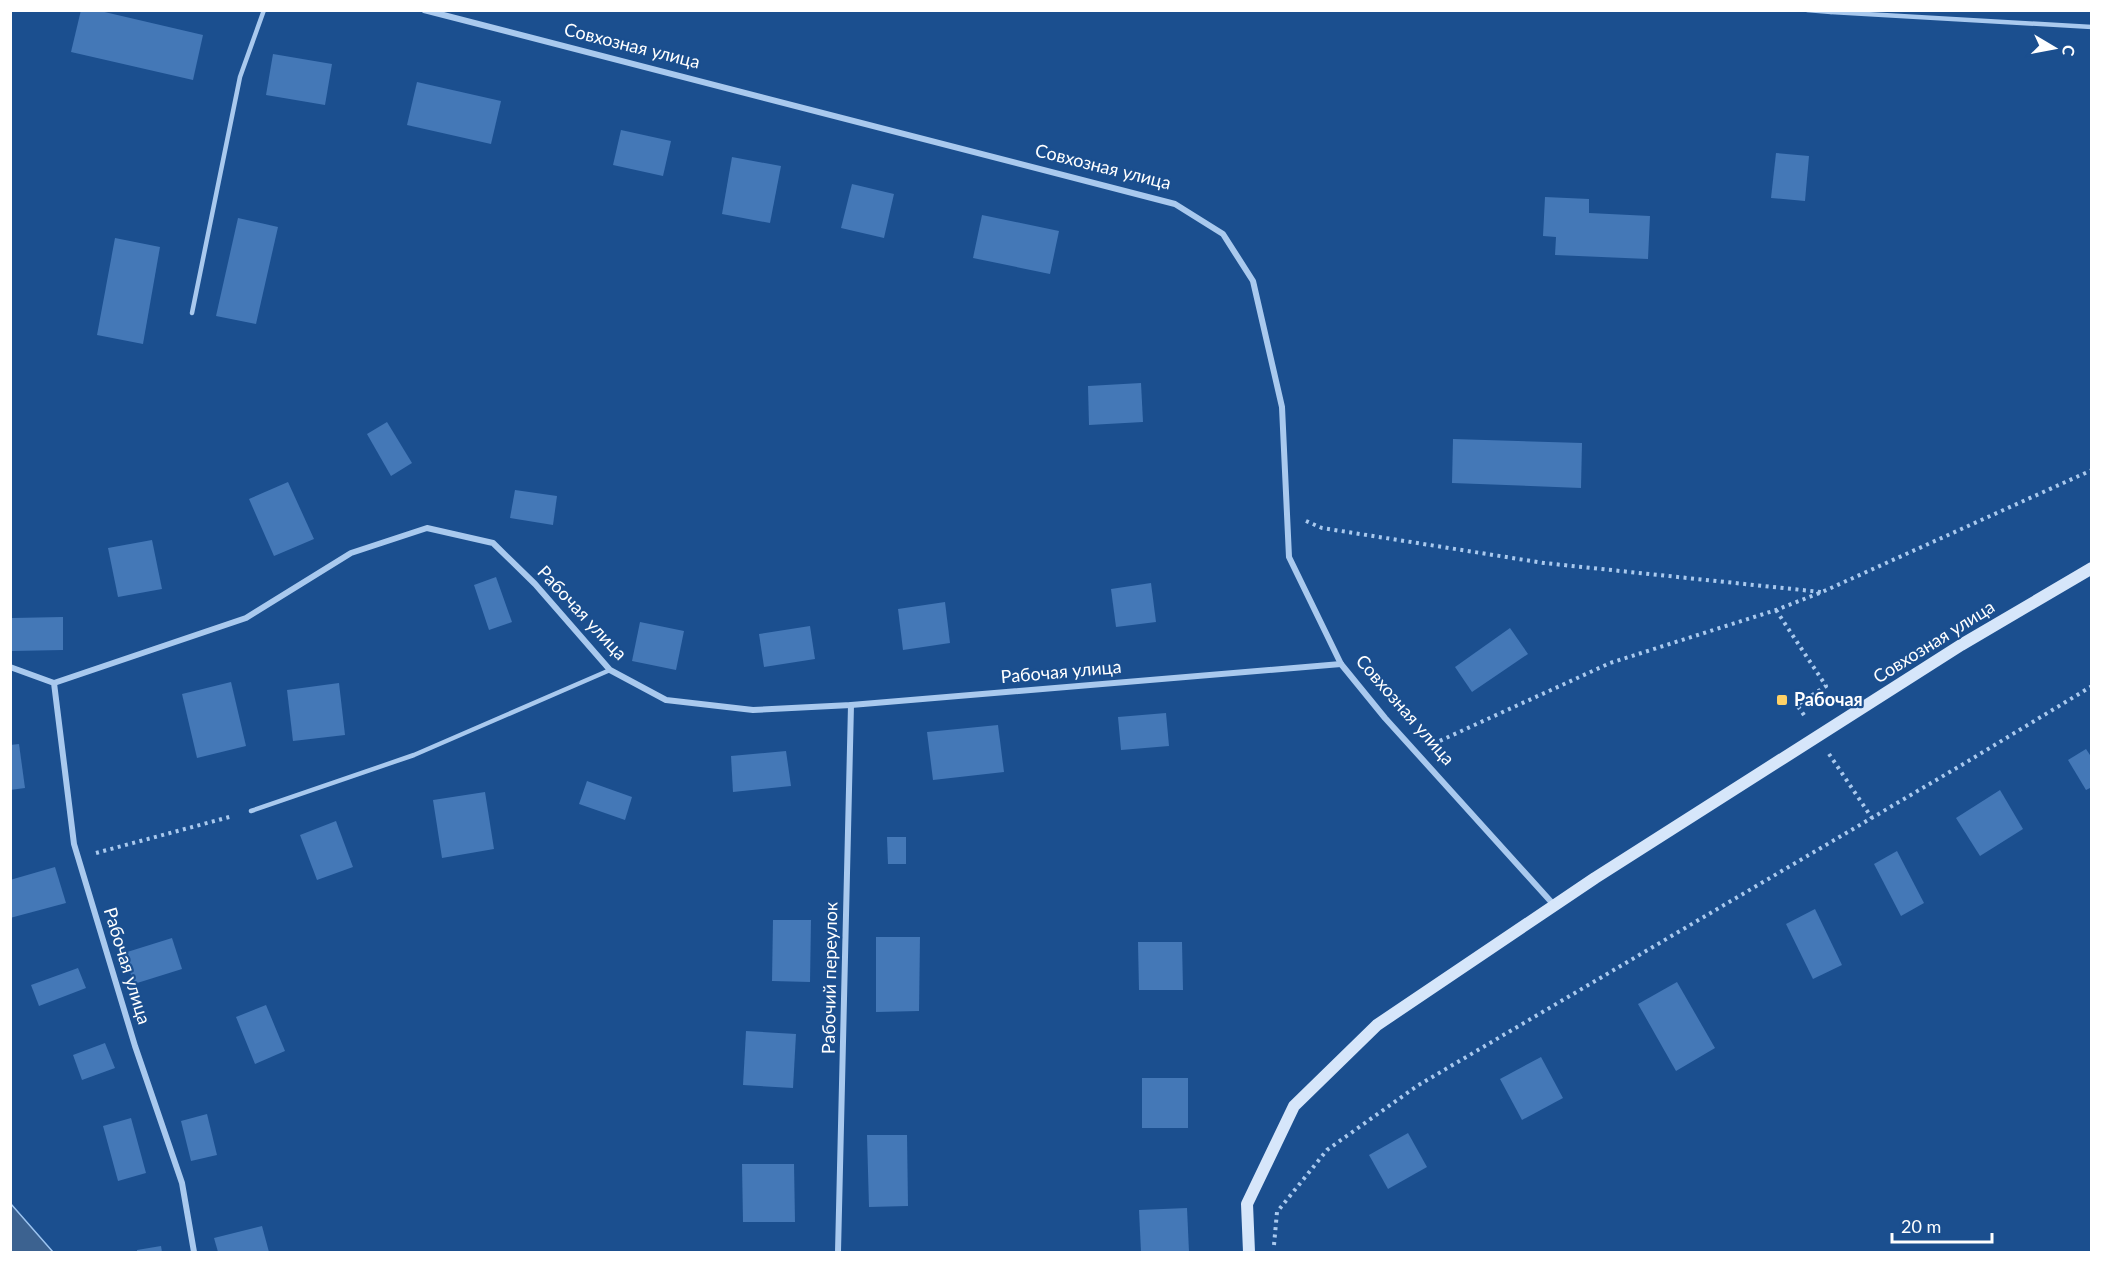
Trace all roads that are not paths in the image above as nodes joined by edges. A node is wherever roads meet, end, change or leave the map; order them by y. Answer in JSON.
{"nodes":[{"id":1,"x":264,"y":10,"type":"edge"},
{"id":2,"x":424,"y":10,"type":"edge"},
{"id":3,"x":1807,"y":10,"type":"edge"},
{"id":4,"x":1831,"y":11,"type":"edge"},
{"id":5,"x":2091,"y":27,"type":"edge"},
{"id":6,"x":192,"y":313,"type":"dead end"},
{"id":7,"x":2091,"y":568,"type":"edge"},
{"id":8,"x":1341,"y":664,"type":"junction"},
{"id":9,"x":10,"y":667,"type":"edge"},
{"id":10,"x":610,"y":670,"type":"junction"},
{"id":11,"x":54,"y":683,"type":"junction"},
{"id":12,"x":851,"y":705,"type":"junction"},
{"id":13,"x":251,"y":811,"type":"road end"},
{"id":14,"x":1554,"y":906,"type":"junction"},
{"id":15,"x":194,"y":1252,"type":"edge"},
{"id":16,"x":838,"y":1252,"type":"edge"},
{"id":17,"x":1250,"y":1252,"type":"edge"}],
"edges":[{"from":1,"to":6,"type":"lane"},
{"from":2,"to":8,"type":"street","name":"Совхозная улица"},
{"from":3,"to":4,"type":"lane"},
{"from":4,"to":5,"type":"lane"},
{"from":7,"to":14,"type":"street","name":"Совхозная улица"},
{"from":8,"to":12,"type":"street","name":"Рабочая улица"},
{"from":8,"to":14,"type":"street","name":"Совхозная улица"},
{"from":9,"to":11,"type":"street"},
{"from":10,"to":11,"type":"street","name":"Рабочая улица"},
{"from":10,"to":12,"type":"street","name":"Рабочая улица"},
{"from":10,"to":13,"type":"lane"},
{"from":11,"to":15,"type":"street","name":"Рабочая улица"},
{"from":12,"to":16,"type":"street","name":"Рабочий переулок"},
{"from":14,"to":17,"type":"street","name":"Совхозная улица"}]}
